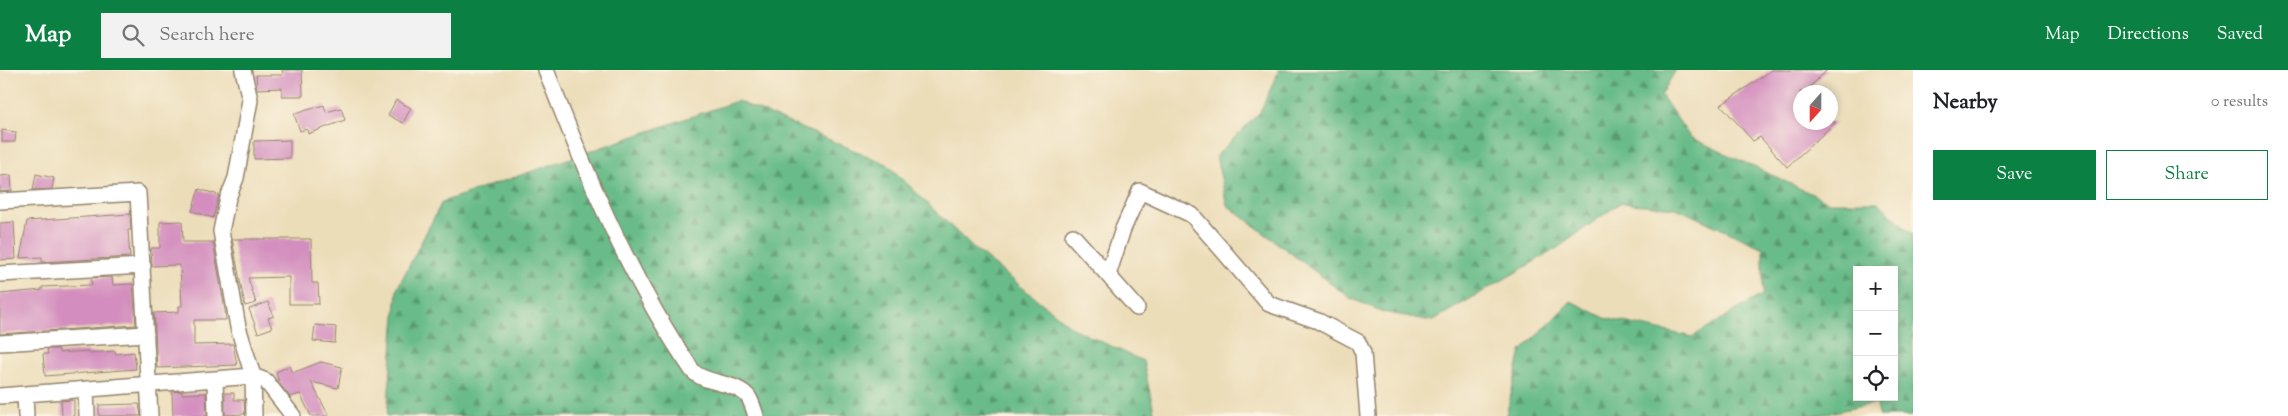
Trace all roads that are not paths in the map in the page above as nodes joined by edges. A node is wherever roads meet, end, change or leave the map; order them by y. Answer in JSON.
{"nodes":[{"id":1,"x":243,"y":70,"type":"edge"},
{"id":2,"x":546,"y":70,"type":"edge"},
{"id":3,"x":0,"y":201,"type":"edge"},
{"id":4,"x":1072,"y":236,"type":"dead end"},
{"id":5,"x":143,"y":266,"type":"junction"},
{"id":6,"x":0,"y":274,"type":"edge"},
{"id":7,"x":1108,"y":275,"type":"junction"},
{"id":8,"x":1137,"y":308,"type":"dead end"},
{"id":9,"x":146,"y":334,"type":"junction"},
{"id":10,"x":0,"y":343,"type":"edge"},
{"id":11,"x":253,"y":376,"type":"junction"},
{"id":12,"x":215,"y":379,"type":"junction"},
{"id":13,"x":149,"y":383,"type":"junction"},
{"id":14,"x":86,"y":389,"type":"junction"},
{"id":15,"x":25,"y":394,"type":"junction"},
{"id":16,"x":0,"y":396,"type":"edge"},
{"id":17,"x":26,"y":416,"type":"edge"},
{"id":18,"x":87,"y":416,"type":"edge"},
{"id":19,"x":150,"y":416,"type":"edge"},
{"id":20,"x":216,"y":416,"type":"edge"},
{"id":21,"x":254,"y":416,"type":"edge"},
{"id":22,"x":293,"y":416,"type":"edge"},
{"id":23,"x":756,"y":416,"type":"edge"},
{"id":24,"x":1368,"y":416,"type":"edge"}],
"edges":[{"from":1,"to":11,"type":"street"},
{"from":2,"to":23,"type":"street"},
{"from":3,"to":5,"type":"street"},
{"from":4,"to":7,"type":"street"},
{"from":5,"to":6,"type":"street"},
{"from":5,"to":9,"type":"street"},
{"from":7,"to":8,"type":"street"},
{"from":7,"to":24,"type":"street"},
{"from":9,"to":10,"type":"street"},
{"from":9,"to":13,"type":"street"},
{"from":11,"to":12,"type":"street"},
{"from":11,"to":21,"type":"street"},
{"from":11,"to":22,"type":"street"},
{"from":12,"to":13,"type":"street"},
{"from":12,"to":20,"type":"street"},
{"from":13,"to":14,"type":"street"},
{"from":13,"to":19,"type":"street"},
{"from":14,"to":15,"type":"street"},
{"from":14,"to":18,"type":"street"},
{"from":15,"to":16,"type":"street"},
{"from":15,"to":17,"type":"street"}]}
